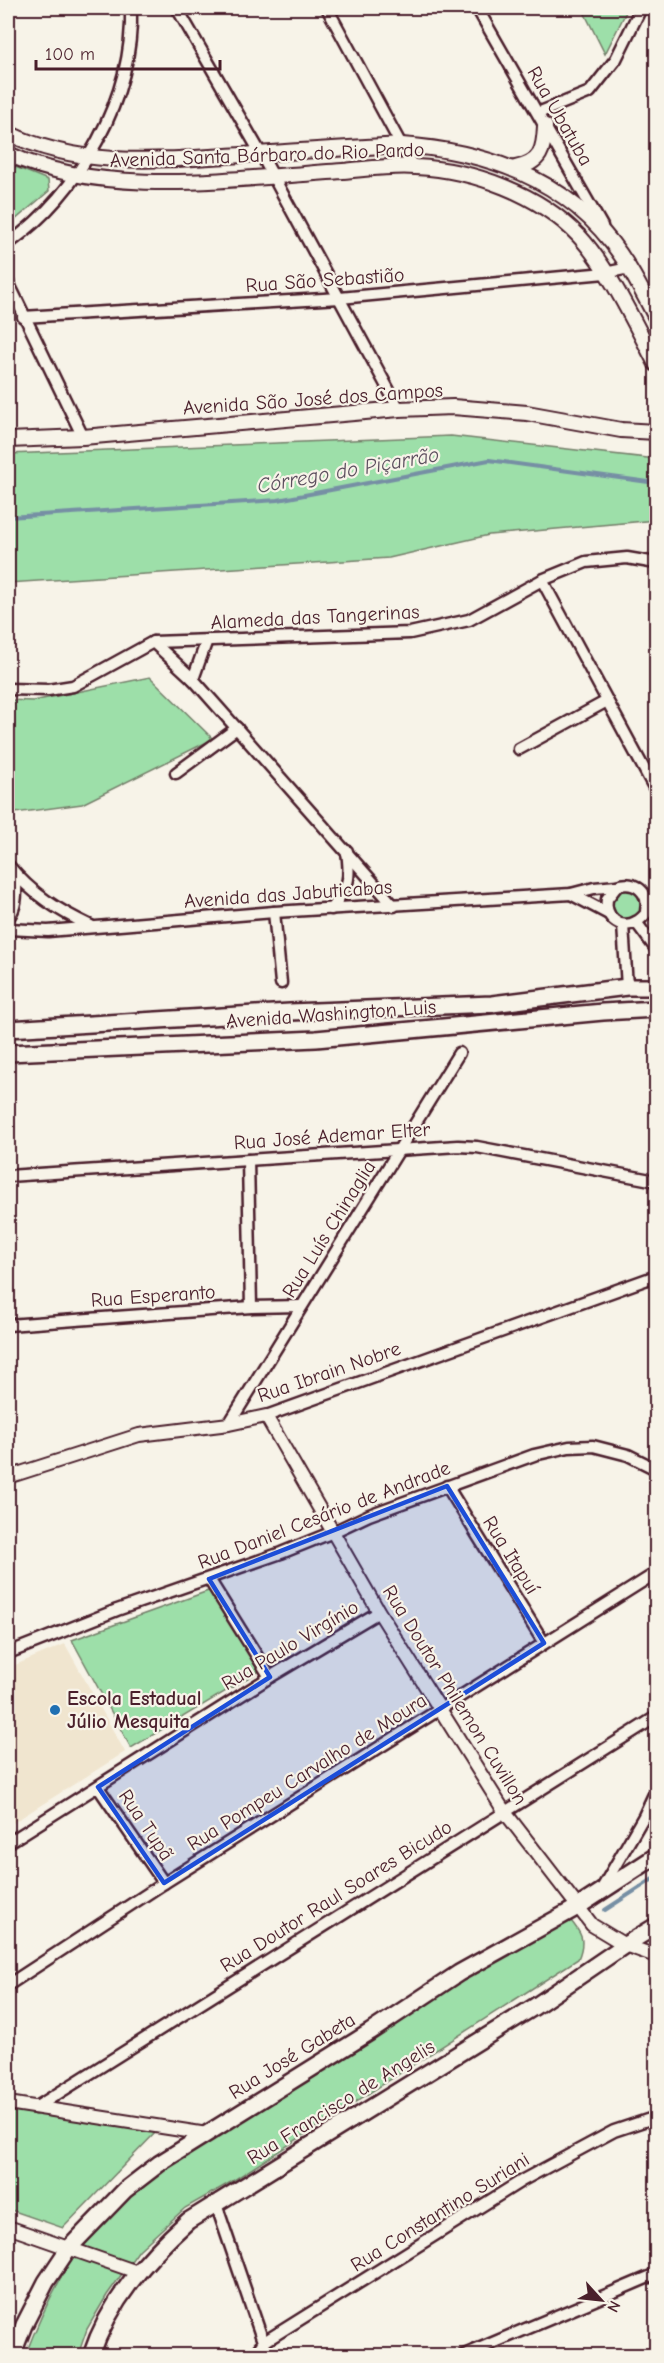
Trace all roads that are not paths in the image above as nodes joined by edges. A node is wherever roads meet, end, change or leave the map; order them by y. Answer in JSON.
{"nodes":[{"id":1,"x":131,"y":8,"type":"edge"},
{"id":2,"x":177,"y":8,"type":"edge"},
{"id":3,"x":327,"y":8,"type":"edge"},
{"id":4,"x":477,"y":8,"type":"edge"},
{"id":5,"x":641,"y":8,"type":"edge"},
{"id":6,"x":538,"y":113,"type":"junction"},
{"id":7,"x":545,"y":126,"type":"junction"},
{"id":8,"x":8,"y":133,"type":"edge"},
{"id":9,"x":402,"y":144,"type":"junction"},
{"id":10,"x":8,"y":154,"type":"edge"},
{"id":11,"x":261,"y":154,"type":"junction"},
{"id":12,"x":89,"y":157,"type":"junction"},
{"id":13,"x":413,"y":166,"type":"junction"},
{"id":14,"x":515,"y":168,"type":"junction"},
{"id":15,"x":75,"y":176,"type":"junction"},
{"id":16,"x":271,"y":176,"type":"junction"},
{"id":17,"x":612,"y":243,"type":"junction"},
{"id":18,"x":8,"y":244,"type":"edge"},
{"id":19,"x":629,"y":268,"type":"junction"},
{"id":20,"x":605,"y":273,"type":"junction"},
{"id":21,"x":8,"y":282,"type":"edge"},
{"id":22,"x":340,"y":298,"type":"junction"},
{"id":23,"x":23,"y":317,"type":"junction"},
{"id":24,"x":657,"y":318,"type":"edge"},
{"id":25,"x":657,"y":364,"type":"edge"},
{"id":26,"x":399,"y":409,"type":"junction"},
{"id":27,"x":657,"y":432,"type":"edge"},
{"id":28,"x":83,"y":437,"type":"junction"},
{"id":29,"x":8,"y":440,"type":"edge"},
{"id":30,"x":657,"y":563,"type":"edge"},
{"id":31,"x":542,"y":580,"type":"junction"},
{"id":32,"x":207,"y":640,"type":"junction"},
{"id":33,"x":153,"y":642,"type":"junction"},
{"id":34,"x":193,"y":679,"type":"junction"},
{"id":35,"x":8,"y":689,"type":"edge"},
{"id":36,"x":607,"y":701,"type":"junction"},
{"id":37,"x":237,"y":728,"type":"junction"},
{"id":38,"x":519,"y":749,"type":"dead end"},
{"id":39,"x":176,"y":773,"type":"dead end"},
{"id":40,"x":657,"y":791,"type":"edge"},
{"id":41,"x":347,"y":850,"type":"junction"},
{"id":42,"x":8,"y":865,"type":"edge"},
{"id":43,"x":16,"y":875,"type":"junction"},
{"id":44,"x":617,"y":886,"type":"junction"},
{"id":45,"x":643,"y":891,"type":"junction"},
{"id":46,"x":657,"y":892,"type":"edge"},
{"id":47,"x":571,"y":894,"type":"junction"},
{"id":48,"x":657,"y":903,"type":"edge"},
{"id":49,"x":394,"y":906,"type":"junction"},
{"id":50,"x":331,"y":909,"type":"junction"},
{"id":51,"x":646,"y":911,"type":"junction"},
{"id":52,"x":274,"y":912,"type":"junction"},
{"id":53,"x":607,"y":913,"type":"junction"},
{"id":54,"x":8,"y":918,"type":"edge"},
{"id":55,"x":636,"y":922,"type":"junction"},
{"id":56,"x":623,"y":925,"type":"junction"},
{"id":57,"x":92,"y":926,"type":"junction"},
{"id":58,"x":8,"y":929,"type":"edge"},
{"id":59,"x":657,"y":950,"type":"edge"},
{"id":60,"x":281,"y":983,"type":"dead end"},
{"id":61,"x":627,"y":987,"type":"junction"},
{"id":62,"x":657,"y":987,"type":"edge"},
{"id":63,"x":654,"y":1009,"type":"edge"},
{"id":64,"x":8,"y":1029,"type":"edge"},
{"id":65,"x":8,"y":1053,"type":"edge"},
{"id":66,"x":459,"y":1053,"type":"dead end"},
{"id":67,"x":401,"y":1148,"type":"junction"},
{"id":68,"x":248,"y":1160,"type":"junction"},
{"id":69,"x":8,"y":1176,"type":"edge"},
{"id":70,"x":657,"y":1181,"type":"edge"},
{"id":71,"x":657,"y":1276,"type":"edge"},
{"id":72,"x":301,"y":1306,"type":"junction"},
{"id":73,"x":251,"y":1307,"type":"junction"},
{"id":74,"x":8,"y":1325,"type":"edge"},
{"id":75,"x":266,"y":1416,"type":"junction"},
{"id":76,"x":229,"y":1425,"type":"junction"},
{"id":77,"x":657,"y":1469,"type":"edge"},
{"id":78,"x":8,"y":1477,"type":"edge"},
{"id":79,"x":447,"y":1486,"type":"junction"},
{"id":80,"x":333,"y":1532,"type":"junction"},
{"id":81,"x":657,"y":1573,"type":"edge"},
{"id":82,"x":209,"y":1579,"type":"junction"},
{"id":83,"x":379,"y":1612,"type":"junction"},
{"id":84,"x":544,"y":1643,"type":"junction"},
{"id":85,"x":8,"y":1653,"type":"edge"},
{"id":86,"x":270,"y":1677,"type":"junction"},
{"id":87,"x":440,"y":1710,"type":"junction"},
{"id":88,"x":657,"y":1717,"type":"edge"},
{"id":89,"x":98,"y":1787,"type":"junction"},
{"id":90,"x":657,"y":1790,"type":"edge"},
{"id":91,"x":504,"y":1811,"type":"junction"},
{"id":92,"x":657,"y":1817,"type":"edge"},
{"id":93,"x":657,"y":1834,"type":"edge"},
{"id":94,"x":8,"y":1843,"type":"edge"},
{"id":95,"x":657,"y":1856,"type":"edge"},
{"id":96,"x":164,"y":1883,"type":"junction"},
{"id":97,"x":599,"y":1893,"type":"junction"},
{"id":98,"x":576,"y":1908,"type":"junction"},
{"id":99,"x":657,"y":1926,"type":"edge"},
{"id":100,"x":625,"y":1945,"type":"junction"},
{"id":101,"x":654,"y":1956,"type":"edge"},
{"id":102,"x":8,"y":1985,"type":"edge"},
{"id":103,"x":8,"y":2103,"type":"edge"},
{"id":104,"x":35,"y":2108,"type":"junction"},
{"id":105,"x":657,"y":2117,"type":"edge"},
{"id":106,"x":207,"y":2134,"type":"junction"},
{"id":107,"x":216,"y":2204,"type":"junction"},
{"id":108,"x":8,"y":2227,"type":"edge"},
{"id":109,"x":68,"y":2249,"type":"junction"},
{"id":110,"x":137,"y":2272,"type":"junction"},
{"id":111,"x":657,"y":2274,"type":"edge"},
{"id":112,"x":264,"y":2342,"type":"junction"},
{"id":113,"x":12,"y":2355,"type":"edge"},
{"id":114,"x":91,"y":2355,"type":"edge"},
{"id":115,"x":253,"y":2355,"type":"edge"},
{"id":116,"x":268,"y":2355,"type":"edge"},
{"id":117,"x":462,"y":2355,"type":"edge"}],
"edges":[{"from":1,"to":12,"type":"street"},
{"from":2,"to":11,"type":"street"},
{"from":3,"to":9,"type":"street"},
{"from":4,"to":6,"type":"street","name":"Rua Ubatuba"},
{"from":5,"to":6,"type":"street"},
{"from":6,"to":7,"type":"street","name":"Rua Ubatuba"},
{"from":7,"to":14,"type":"main road"},
{"from":7,"to":17,"type":"street","name":"Rua Ubatuba"},
{"from":8,"to":12,"type":"main road","name":"Avenida Santa Bárbaro do Rio Pardo"},
{"from":9,"to":11,"type":"main road","name":"Avenida Santa Bárbaro do Rio Pardo"},
{"from":9,"to":13,"type":"street"},
{"from":9,"to":14,"type":"main road","name":"Avenida Santa Bárbaro do Rio Pardo"},
{"from":10,"to":15,"type":"main road","name":"Avenida Santa Bárbaro do Rio Pardo"},
{"from":11,"to":12,"type":"main road","name":"Avenida Santa Bárbaro do Rio Pardo"},
{"from":11,"to":16,"type":"street"},
{"from":12,"to":15,"type":"street"},
{"from":13,"to":16,"type":"main road","name":"Avenida Santa Bárbaro do Rio Pardo"},
{"from":13,"to":20,"type":"main road","name":"Avenida Santa Bárbaro do Rio Pardo"},
{"from":14,"to":17,"type":"main road","name":"Avenida Santa Bárbaro do Rio Pardo"},
{"from":15,"to":16,"type":"main road","name":"Avenida Santa Bárbaro do Rio Pardo"},
{"from":15,"to":18,"type":"street"},
{"from":16,"to":22,"type":"street"},
{"from":17,"to":19,"type":"main road","name":"Avenida Santa Bárbaro do Rio Pardo"},
{"from":19,"to":20,"type":"street","name":"Rua São Sebastião"},
{"from":19,"to":24,"type":"main road","name":"Avenida Santa Bárbaro do Rio Pardo"},
{"from":20,"to":22,"type":"street","name":"Rua São Sebastião"},
{"from":20,"to":25,"type":"main road","name":"Avenida Santa Bárbaro do Rio Pardo"},
{"from":21,"to":23,"type":"street"},
{"from":22,"to":23,"type":"street","name":"Rua São Sebastião"},
{"from":22,"to":26,"type":"street"},
{"from":23,"to":28,"type":"street"},
{"from":26,"to":27,"type":"main road","name":"Avenida São José dos Campos"},
{"from":26,"to":28,"type":"main road","name":"Avenida São José dos Campos"},
{"from":28,"to":29,"type":"main road","name":"Avenida São José dos Campos"},
{"from":30,"to":31,"type":"street","name":"Alameda das Tangerinas"},
{"from":31,"to":32,"type":"street","name":"Alameda das Tangerinas"},
{"from":31,"to":36,"type":"street"},
{"from":32,"to":33,"type":"street","name":"Alameda das Tangerinas"},
{"from":32,"to":34,"type":"street"},
{"from":33,"to":34,"type":"street"},
{"from":33,"to":35,"type":"street","name":"Alameda das Tangerinas"},
{"from":34,"to":37,"type":"street"},
{"from":36,"to":38,"type":"street"},
{"from":36,"to":40,"type":"street"},
{"from":37,"to":39,"type":"street"},
{"from":37,"to":41,"type":"street"},
{"from":41,"to":49,"type":"street"},
{"from":41,"to":50,"type":"street"},
{"from":42,"to":43,"type":"street"},
{"from":43,"to":54,"type":"street"},
{"from":43,"to":57,"type":"street"},
{"from":44,"to":45,"type":"street"},
{"from":44,"to":47,"type":"street","name":"Avenida das Jabuticabas"},
{"from":44,"to":53,"type":"street"},
{"from":45,"to":46,"type":"street"},
{"from":45,"to":51,"type":"street"},
{"from":47,"to":49,"type":"street","name":"Avenida das Jabuticabas"},
{"from":47,"to":53,"type":"street"},
{"from":48,"to":51,"type":"street"},
{"from":49,"to":50,"type":"street","name":"Avenida das Jabuticabas"},
{"from":50,"to":52,"type":"street","name":"Avenida das Jabuticabas"},
{"from":51,"to":55,"type":"street"},
{"from":52,"to":57,"type":"street","name":"Avenida das Jabuticabas"},
{"from":52,"to":60,"type":"street"},
{"from":53,"to":56,"type":"street"},
{"from":55,"to":56,"type":"street"},
{"from":55,"to":59,"type":"street"},
{"from":56,"to":61,"type":"street"},
{"from":57,"to":58,"type":"street","name":"Avenida das Jabuticabas"},
{"from":61,"to":62,"type":"main road","name":"Avenida Washington Luis"},
{"from":61,"to":63,"type":"main road"},
{"from":61,"to":64,"type":"main road","name":"Avenida Washington Luis"},
{"from":63,"to":65,"type":"main road","name":"Avenida Washington Luis"},
{"from":66,"to":67,"type":"street","name":"Rua Luís Chinaglia"},
{"from":67,"to":68,"type":"street","name":"Rua José Ademar Elter"},
{"from":67,"to":70,"type":"street","name":"Rua José Ademar Elter"},
{"from":67,"to":72,"type":"street","name":"Rua Luís Chinaglia"},
{"from":68,"to":69,"type":"street","name":"Rua José Ademar Elter"},
{"from":68,"to":73,"type":"street"},
{"from":71,"to":75,"type":"street","name":"Rua Ibrain Nobre"},
{"from":72,"to":73,"type":"street","name":"Rua Esperanto"},
{"from":72,"to":76,"type":"street","name":"Rua Luís Chinaglia"},
{"from":73,"to":74,"type":"street","name":"Rua Esperanto"},
{"from":75,"to":76,"type":"street","name":"Rua Ibrain Nobre"},
{"from":75,"to":80,"type":"street","name":"Rua Doutor Philemon Cuvillon"},
{"from":76,"to":78,"type":"street","name":"Rua Ibrain Nobre"},
{"from":77,"to":79,"type":"street","name":"Rua Daniel Cesário de Andrade"},
{"from":79,"to":80,"type":"street","name":"Rua Daniel Cesário de Andrade"},
{"from":79,"to":84,"type":"street","name":"Rua Itapuí"},
{"from":80,"to":82,"type":"street","name":"Rua Daniel Cesário de Andrade"},
{"from":80,"to":83,"type":"street","name":"Rua Doutor Philemon Cuvillon"},
{"from":81,"to":84,"type":"street","name":"Rua Pompeu Carvalho de Moura"},
{"from":82,"to":85,"type":"street","name":"Rua Daniel Cesário de Andrade"},
{"from":82,"to":86,"type":"street"},
{"from":83,"to":86,"type":"street","name":"Rua Paulo Virgínio"},
{"from":83,"to":87,"type":"street","name":"Rua Doutor Philemon Cuvillon"},
{"from":84,"to":87,"type":"street","name":"Rua Pompeu Carvalho de Moura"},
{"from":86,"to":89,"type":"street","name":"Rua Paulo Virgínio"},
{"from":87,"to":91,"type":"street","name":"Rua Doutor Philemon Cuvillon"},
{"from":87,"to":96,"type":"street","name":"Rua Pompeu Carvalho de Moura"},
{"from":88,"to":91,"type":"street","name":"Rua Doutor Raul Soares Bicudo"},
{"from":89,"to":94,"type":"street","name":"Rua Paulo Virgínio"},
{"from":89,"to":96,"type":"street","name":"Rua Tupã"},
{"from":90,"to":97,"type":"street"},
{"from":91,"to":98,"type":"street","name":"Rua Doutor Philemon Cuvillon"},
{"from":91,"to":104,"type":"street","name":"Rua Doutor Raul Soares Bicudo"},
{"from":92,"to":93,"type":"street"},
{"from":95,"to":97,"type":"main road","name":"Rua José Gabeta"},
{"from":96,"to":102,"type":"street","name":"Rua Pompeu Carvalho de Moura"},
{"from":97,"to":98,"type":"main road","name":"Rua José Gabeta"},
{"from":98,"to":100,"type":"street","name":"Rua Doutor Philemon Cuvillon"},
{"from":98,"to":106,"type":"main road","name":"Rua José Gabeta"},
{"from":99,"to":100,"type":"main road","name":"Rua Francisco de Angelis"},
{"from":100,"to":101,"type":"street","name":"Rua Doutor Philemon Cuvillon"},
{"from":100,"to":107,"type":"main road","name":"Rua Francisco de Angelis"},
{"from":103,"to":104,"type":"street"},
{"from":104,"to":106,"type":"street"},
{"from":105,"to":112,"type":"street","name":"Rua Constantino Suriani"},
{"from":106,"to":109,"type":"main road","name":"Rua José Gabeta"},
{"from":107,"to":110,"type":"main road","name":"Rua Francisco de Angelis"},
{"from":107,"to":112,"type":"street"},
{"from":108,"to":109,"type":"street"},
{"from":109,"to":110,"type":"street"},
{"from":109,"to":113,"type":"main road","name":"Rua José Gabeta"},
{"from":110,"to":114,"type":"main road","name":"Rua Francisco de Angelis"},
{"from":111,"to":117,"type":"street"},
{"from":112,"to":115,"type":"street","name":"Rua Constantino Suriani"},
{"from":112,"to":116,"type":"street"}]}
